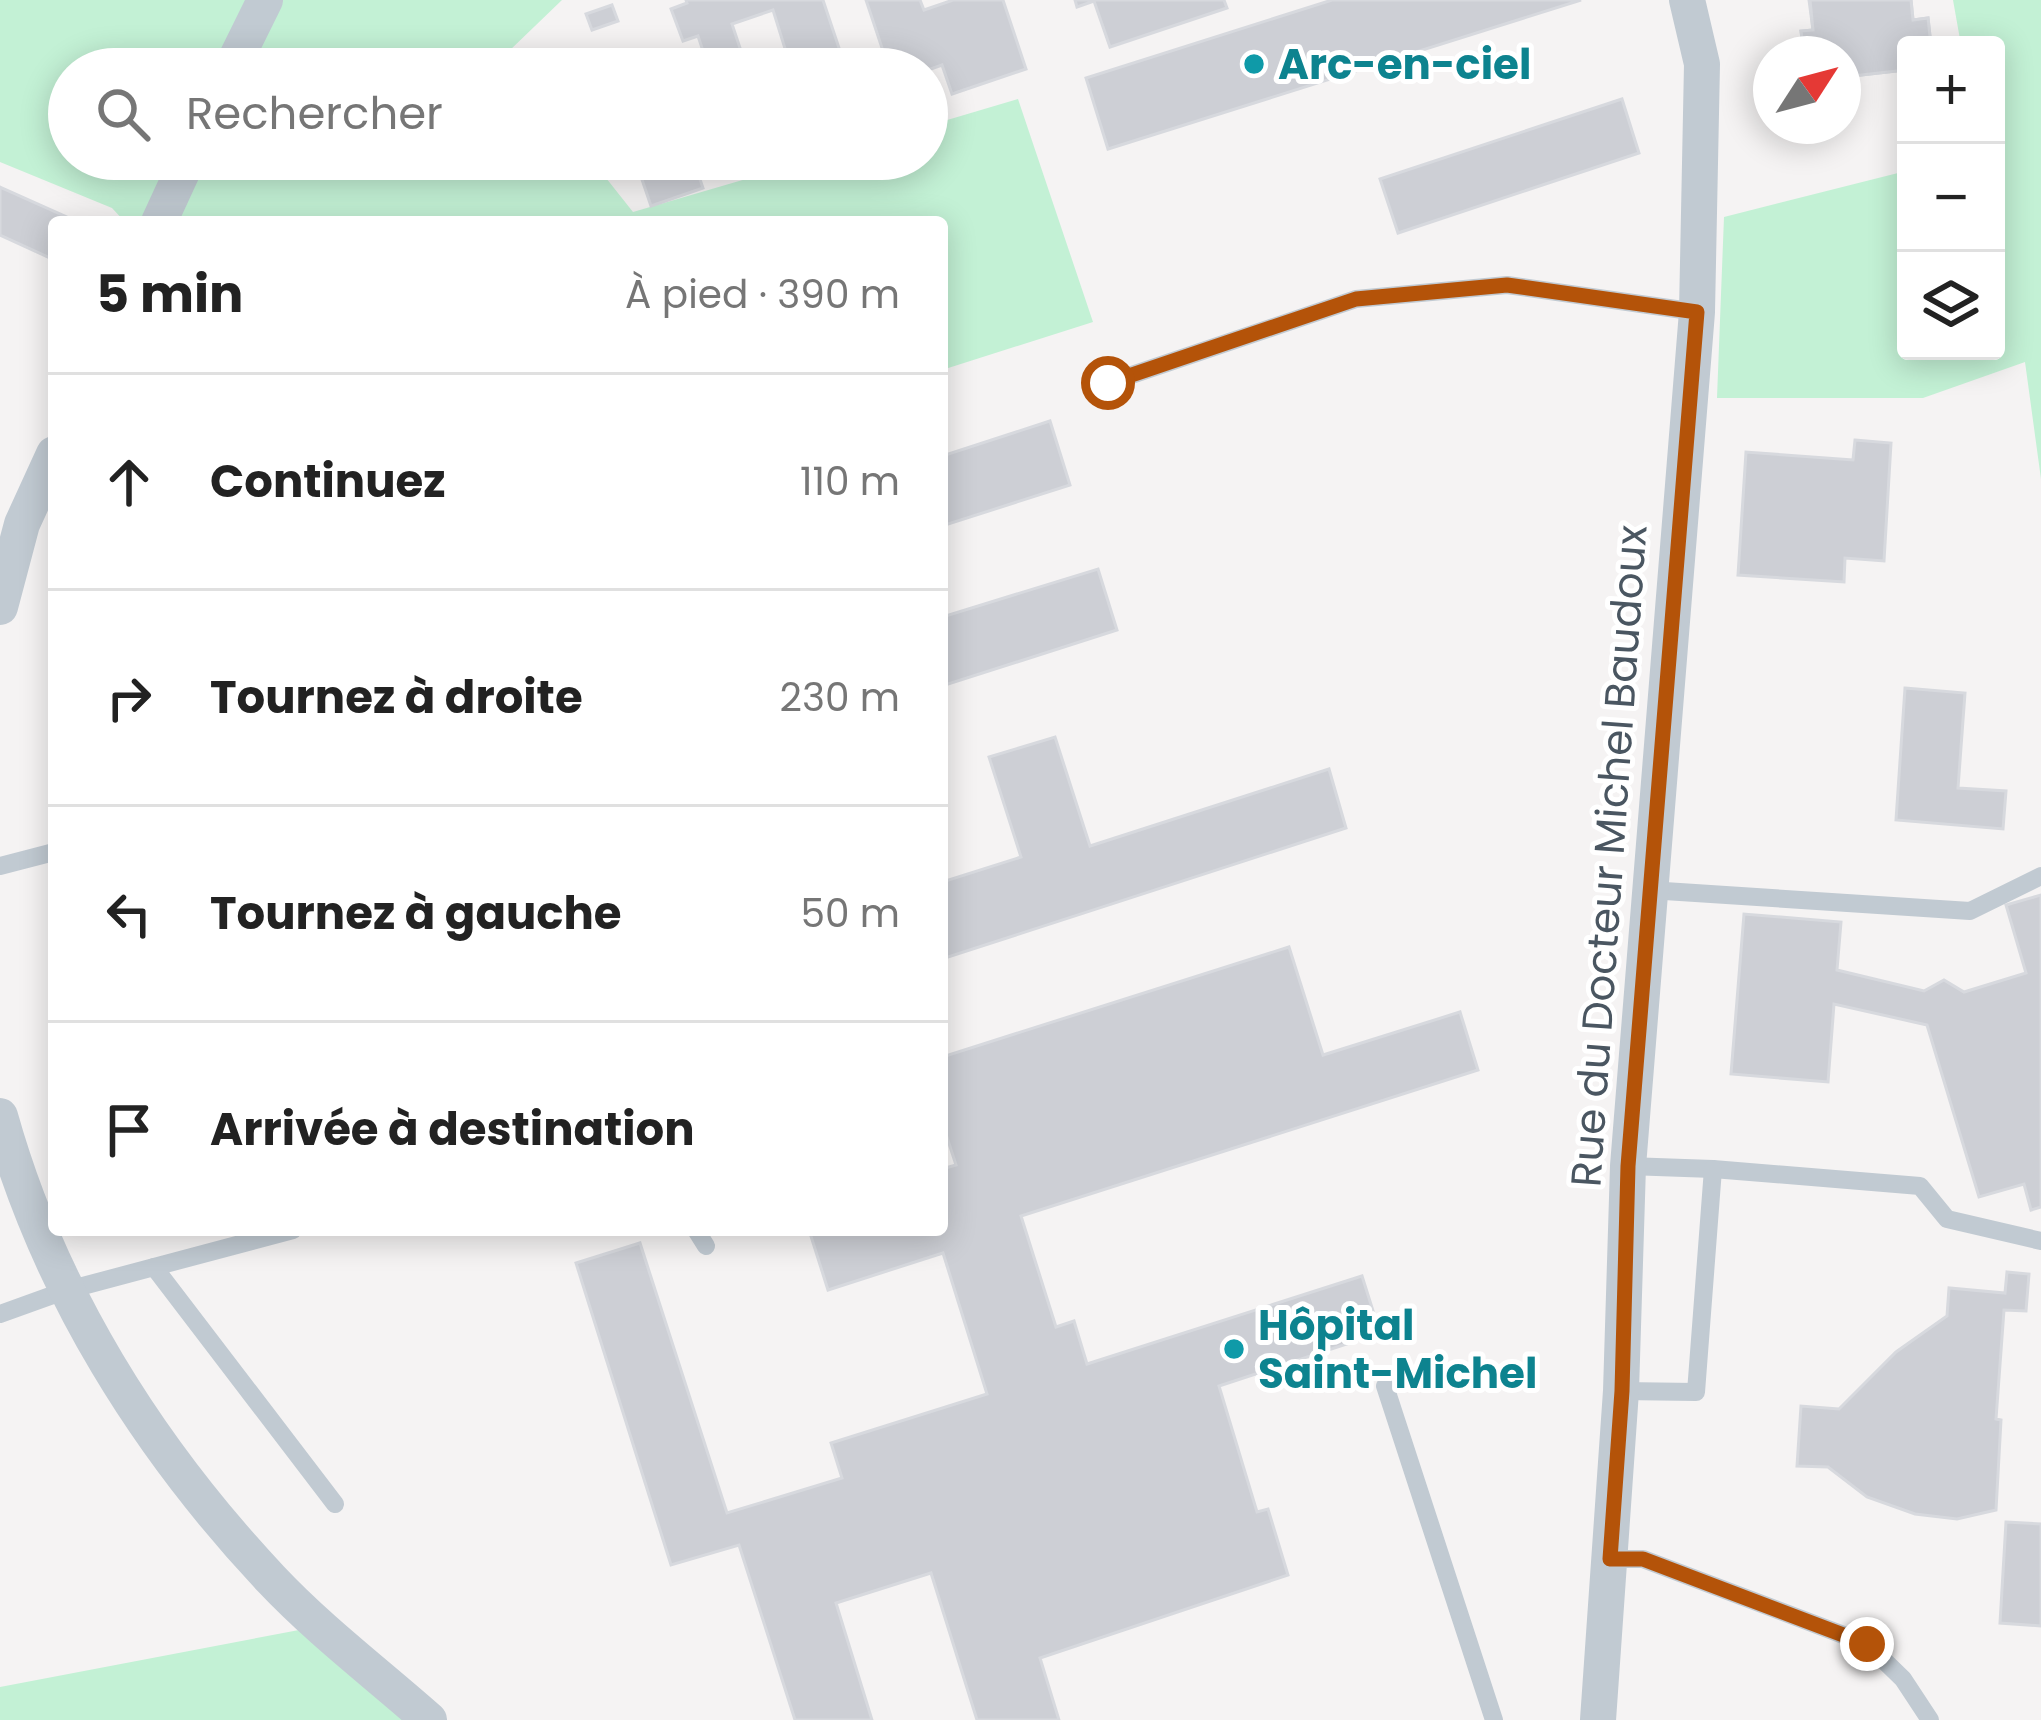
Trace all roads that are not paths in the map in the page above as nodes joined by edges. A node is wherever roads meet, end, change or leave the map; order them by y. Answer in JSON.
{"nodes":[{"id":1,"x":265,"y":0,"type":"edge"},
{"id":2,"x":1687,"y":0,"type":"edge"},
{"id":3,"x":241,"y":48,"type":"edge"},
{"id":4,"x":178,"y":180,"type":"edge"},
{"id":5,"x":162,"y":216,"type":"edge"},
{"id":6,"x":1697,"y":312,"type":"junction"},
{"id":7,"x":1108,"y":383,"type":"dead end"},
{"id":8,"x":48,"y":467,"type":"edge"},
{"id":9,"x":0,"y":607,"type":"edge"},
{"id":10,"x":48,"y":854,"type":"edge"},
{"id":11,"x":0,"y":866,"type":"edge"},
{"id":12,"x":2041,"y":876,"type":"edge"},
{"id":13,"x":1649,"y":890,"type":"junction"},
{"id":14,"x":0,"y":1116,"type":"edge"},
{"id":15,"x":1628,"y":1166,"type":"junction"},
{"id":16,"x":1713,"y":1169,"type":"junction"},
{"id":17,"x":270,"y":1236,"type":"edge"},
{"id":18,"x":2041,"y":1241,"type":"edge"},
{"id":19,"x":154,"y":1267,"type":"junction"},
{"id":20,"x":64,"y":1291,"type":"junction"},
{"id":21,"x":0,"y":1314,"type":"edge"},
{"id":22,"x":1385,"y":1386,"type":"dead end"},
{"id":23,"x":1622,"y":1391,"type":"junction"},
{"id":24,"x":334,"y":1504,"type":"dead end"},
{"id":25,"x":1610,"y":1559,"type":"junction"},
{"id":26,"x":429,"y":1720,"type":"edge"},
{"id":27,"x":1494,"y":1720,"type":"edge"},
{"id":28,"x":1598,"y":1720,"type":"edge"},
{"id":29,"x":1930,"y":1720,"type":"edge"}],
"edges":[{"from":1,"to":3,"type":"street"},
{"from":2,"to":6,"type":"street","name":"Rue du Docteur Michel Baudoux"},
{"from":4,"to":5,"type":"street"},
{"from":6,"to":7,"type":"lane"},
{"from":6,"to":13,"type":"street","name":"Rue du Docteur Michel Baudoux"},
{"from":8,"to":9,"type":"street"},
{"from":10,"to":11,"type":"lane"},
{"from":12,"to":13,"type":"lane"},
{"from":13,"to":15,"type":"street","name":"Rue du Docteur Michel Baudoux"},
{"from":14,"to":20,"type":"street"},
{"from":15,"to":16,"type":"lane"},
{"from":15,"to":23,"type":"street","name":"Rue du Docteur Michel Baudoux"},
{"from":16,"to":18,"type":"lane"},
{"from":16,"to":23,"type":"lane"},
{"from":17,"to":19,"type":"lane"},
{"from":19,"to":20,"type":"lane"},
{"from":19,"to":24,"type":"lane"},
{"from":20,"to":21,"type":"lane"},
{"from":20,"to":26,"type":"street"},
{"from":22,"to":27,"type":"lane"},
{"from":23,"to":25,"type":"street","name":"Rue du Docteur Michel Baudoux"},
{"from":25,"to":28,"type":"street","name":"Rue du Docteur Michel Baudoux"},
{"from":25,"to":29,"type":"lane"}]}
